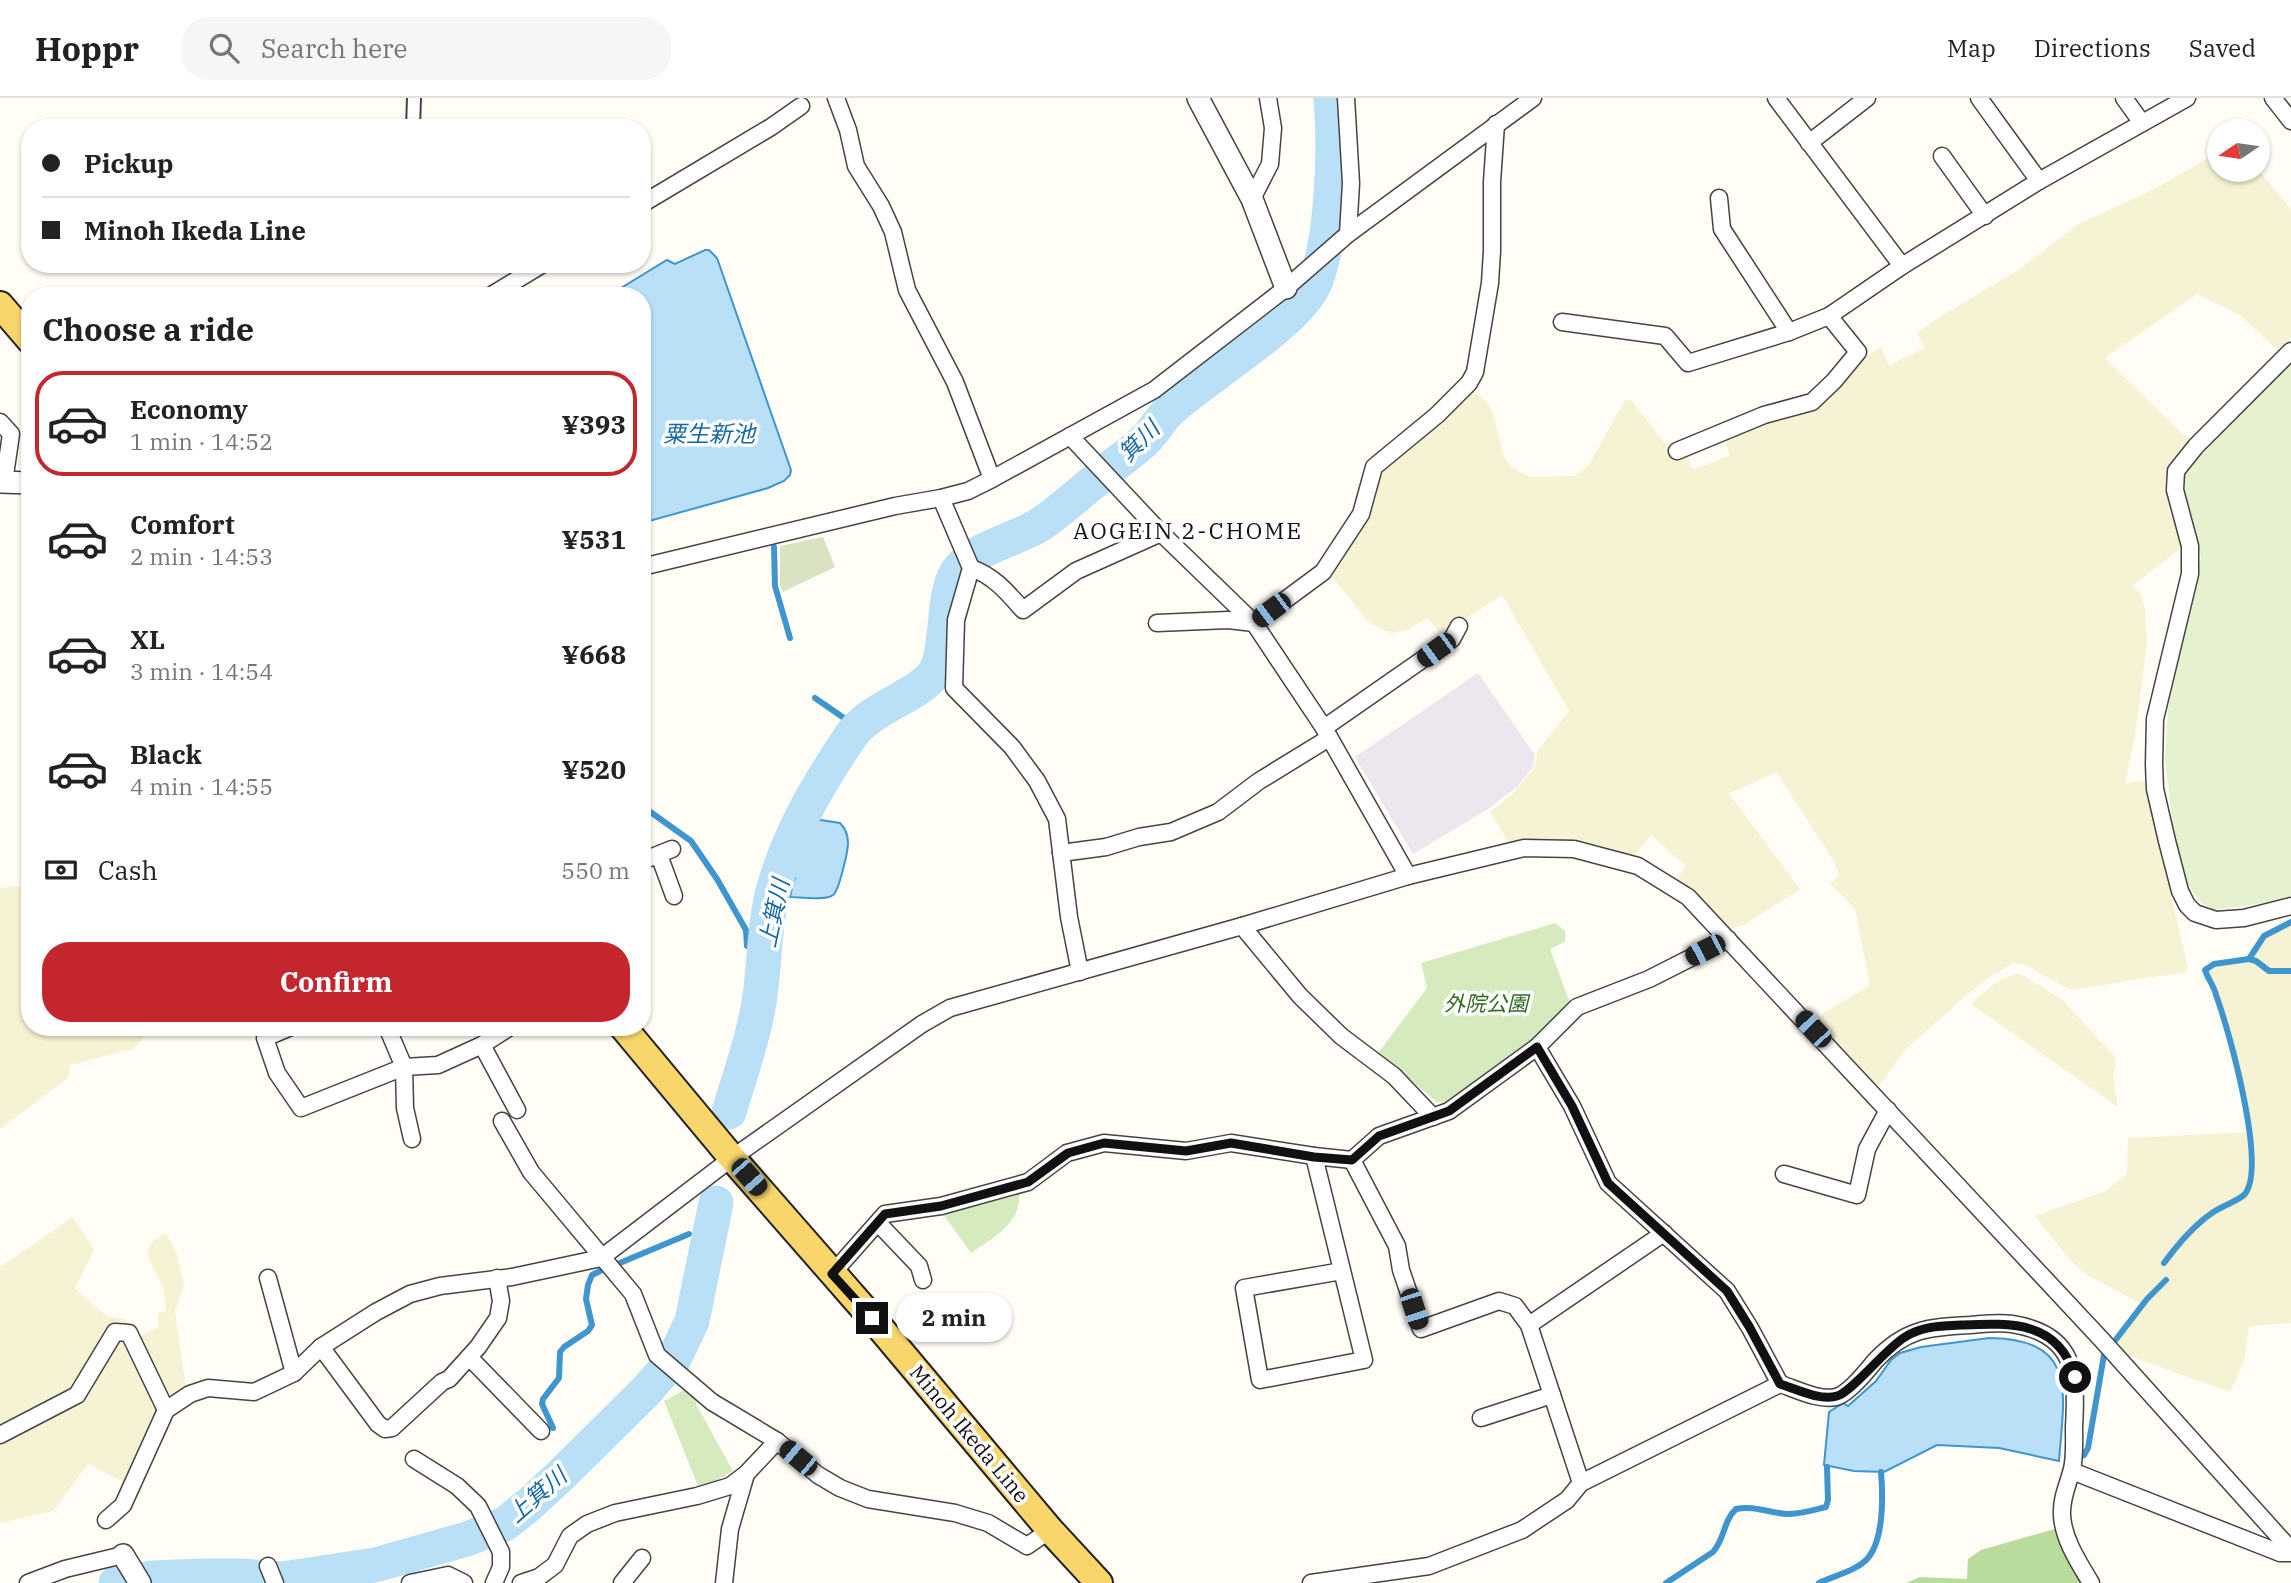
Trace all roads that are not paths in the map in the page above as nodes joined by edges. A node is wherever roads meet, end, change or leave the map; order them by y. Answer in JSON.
{"nodes":[{"id":1,"x":414,"y":98,"type":"edge"},
{"id":2,"x":835,"y":98,"type":"edge"},
{"id":3,"x":1198,"y":98,"type":"edge"},
{"id":4,"x":1268,"y":98,"type":"edge"},
{"id":5,"x":1346,"y":98,"type":"edge"},
{"id":6,"x":1533,"y":98,"type":"edge"},
{"id":7,"x":1776,"y":98,"type":"edge"},
{"id":8,"x":1867,"y":98,"type":"edge"},
{"id":9,"x":1979,"y":98,"type":"edge"},
{"id":10,"x":2124,"y":98,"type":"edge"},
{"id":11,"x":2187,"y":98,"type":"edge"},
{"id":12,"x":2273,"y":98,"type":"edge"},
{"id":13,"x":801,"y":106,"type":"dead end"},
{"id":14,"x":413,"y":119,"type":"edge"},
{"id":15,"x":2291,"y":121,"type":"edge"},
{"id":16,"x":2142,"y":123,"type":"junction"},
{"id":17,"x":1496,"y":124,"type":"junction"},
{"id":18,"x":1809,"y":143,"type":"junction"},
{"id":19,"x":1942,"y":156,"type":"dead end"},
{"id":20,"x":2039,"y":181,"type":"junction"},
{"id":21,"x":1720,"y":198,"type":"dead end"},
{"id":22,"x":1252,"y":199,"type":"junction"},
{"id":23,"x":651,"y":200,"type":"edge"},
{"id":24,"x":1985,"y":216,"type":"junction"},
{"id":25,"x":1348,"y":234,"type":"junction"},
{"id":26,"x":1902,"y":266,"type":"junction"},
{"id":27,"x":528,"y":273,"type":"edge"},
{"id":28,"x":1293,"y":281,"type":"junction"},
{"id":29,"x":505,"y":287,"type":"edge"},
{"id":30,"x":0,"y":305,"type":"edge"},
{"id":31,"x":1829,"y":316,"type":"junction"},
{"id":32,"x":1562,"y":322,"type":"dead end"},
{"id":33,"x":21,"y":330,"type":"edge"},
{"id":34,"x":1789,"y":332,"type":"junction"},
{"id":35,"x":2291,"y":352,"type":"edge"},
{"id":36,"x":0,"y":422,"type":"edge"},
{"id":37,"x":1070,"y":436,"type":"junction"},
{"id":38,"x":1677,"y":451,"type":"dead end"},
{"id":39,"x":992,"y":479,"type":"junction"},
{"id":40,"x":2,"y":482,"type":"edge"},
{"id":41,"x":21,"y":483,"type":"edge"},
{"id":42,"x":941,"y":498,"type":"junction"},
{"id":43,"x":1161,"y":533,"type":"junction"},
{"id":44,"x":967,"y":562,"type":"junction"},
{"id":45,"x":651,"y":565,"type":"edge"},
{"id":46,"x":1157,"y":623,"type":"dead end"},
{"id":47,"x":1254,"y":623,"type":"junction"},
{"id":48,"x":1459,"y":626,"type":"dead end"},
{"id":49,"x":1326,"y":733,"type":"junction"},
{"id":50,"x":1061,"y":853,"type":"junction"},
{"id":51,"x":651,"y":857,"type":"edge"},
{"id":52,"x":1408,"y":876,"type":"junction"},
{"id":53,"x":674,"y":896,"type":"dead end"},
{"id":54,"x":2291,"y":906,"type":"edge"},
{"id":55,"x":1242,"y":926,"type":"junction"},
{"id":56,"x":1728,"y":939,"type":"junction"},
{"id":57,"x":1080,"y":972,"type":"junction"},
{"id":58,"x":270,"y":1036,"type":"edge"},
{"id":59,"x":391,"y":1036,"type":"edge"},
{"id":60,"x":496,"y":1036,"type":"edge"},
{"id":61,"x":630,"y":1036,"type":"edge"},
{"id":62,"x":482,"y":1045,"type":"junction"},
{"id":63,"x":1537,"y":1047,"type":"junction"},
{"id":64,"x":404,"y":1068,"type":"junction"},
{"id":65,"x":517,"y":1110,"type":"dead end"},
{"id":66,"x":1888,"y":1110,"type":"junction"},
{"id":67,"x":1433,"y":1117,"type":"junction"},
{"id":68,"x":502,"y":1121,"type":"dead end"},
{"id":69,"x":412,"y":1139,"type":"dead end"},
{"id":70,"x":1314,"y":1157,"type":"junction"},
{"id":71,"x":732,"y":1158,"type":"junction"},
{"id":72,"x":1352,"y":1160,"type":"junction"},
{"id":73,"x":1784,"y":1174,"type":"dead end"},
{"id":74,"x":878,"y":1223,"type":"junction"},
{"id":75,"x":1664,"y":1233,"type":"junction"},
{"id":76,"x":601,"y":1258,"type":"junction"},
{"id":77,"x":1342,"y":1270,"type":"junction"},
{"id":78,"x":832,"y":1274,"type":"junction"},
{"id":79,"x":268,"y":1278,"type":"dead end"},
{"id":80,"x":497,"y":1278,"type":"junction"},
{"id":81,"x":923,"y":1280,"type":"dead end"},
{"id":82,"x":1529,"y":1325,"type":"junction"},
{"id":83,"x":321,"y":1347,"type":"junction"},
{"id":84,"x":469,"y":1357,"type":"junction"},
{"id":85,"x":295,"y":1373,"type":"junction"},
{"id":86,"x":1780,"y":1384,"type":"junction"},
{"id":87,"x":1552,"y":1395,"type":"junction"},
{"id":88,"x":166,"y":1410,"type":"junction"},
{"id":89,"x":1481,"y":1418,"type":"dead end"},
{"id":90,"x":541,"y":1432,"type":"dead end"},
{"id":91,"x":0,"y":1434,"type":"edge"},
{"id":92,"x":777,"y":1441,"type":"junction"},
{"id":93,"x":414,"y":1459,"type":"dead end"},
{"id":94,"x":2072,"y":1471,"type":"junction"},
{"id":95,"x":746,"y":1474,"type":"junction"},
{"id":96,"x":1581,"y":1483,"type":"junction"},
{"id":97,"x":106,"y":1520,"type":"dead end"},
{"id":98,"x":1050,"y":1530,"type":"junction"},
{"id":99,"x":2291,"y":1551,"type":"edge"},
{"id":100,"x":642,"y":1558,"type":"dead end"},
{"id":101,"x":1429,"y":1566,"type":"junction"},
{"id":102,"x":132,"y":1570,"type":"edge"},
{"id":103,"x":28,"y":1583,"type":"edge"},
{"id":104,"x":410,"y":1583,"type":"edge"},
{"id":105,"x":464,"y":1583,"type":"edge"},
{"id":106,"x":494,"y":1583,"type":"edge"},
{"id":107,"x":521,"y":1583,"type":"edge"},
{"id":108,"x":622,"y":1583,"type":"edge"},
{"id":109,"x":724,"y":1583,"type":"edge"},
{"id":110,"x":1099,"y":1583,"type":"edge"},
{"id":111,"x":1311,"y":1583,"type":"edge"},
{"id":112,"x":1433,"y":1583,"type":"edge"},
{"id":113,"x":2091,"y":1583,"type":"edge"}],
"edges":[{"from":1,"to":14,"type":"street"},
{"from":2,"to":39,"type":"street"},
{"from":3,"to":22,"type":"street"},
{"from":4,"to":22,"type":"street"},
{"from":5,"to":25,"type":"street"},
{"from":6,"to":17,"type":"street"},
{"from":7,"to":18,"type":"street"},
{"from":8,"to":18,"type":"street"},
{"from":9,"to":20,"type":"street"},
{"from":10,"to":16,"type":"street"},
{"from":11,"to":16,"type":"street"},
{"from":12,"to":15,"type":"street"},
{"from":13,"to":23,"type":"street"},
{"from":16,"to":20,"type":"street"},
{"from":17,"to":25,"type":"street"},
{"from":17,"to":47,"type":"street"},
{"from":18,"to":26,"type":"street"},
{"from":19,"to":24,"type":"street"},
{"from":20,"to":24,"type":"street"},
{"from":21,"to":34,"type":"street"},
{"from":22,"to":28,"type":"street"},
{"from":24,"to":26,"type":"street"},
{"from":25,"to":28,"type":"street"},
{"from":26,"to":31,"type":"street"},
{"from":27,"to":29,"type":"street"},
{"from":28,"to":37,"type":"street"},
{"from":30,"to":33,"type":"main road"},
{"from":31,"to":34,"type":"street"},
{"from":31,"to":38,"type":"street"},
{"from":32,"to":34,"type":"street"},
{"from":35,"to":54,"type":"street"},
{"from":36,"to":40,"type":"street"},
{"from":37,"to":39,"type":"street"},
{"from":37,"to":43,"type":"street"},
{"from":39,"to":42,"type":"street"},
{"from":40,"to":41,"type":"street"},
{"from":42,"to":44,"type":"street"},
{"from":42,"to":45,"type":"street"},
{"from":43,"to":44,"type":"street"},
{"from":43,"to":47,"type":"street"},
{"from":44,"to":50,"type":"street"},
{"from":46,"to":47,"type":"street"},
{"from":47,"to":49,"type":"street"},
{"from":48,"to":49,"type":"street"},
{"from":49,"to":50,"type":"street"},
{"from":49,"to":52,"type":"street"},
{"from":50,"to":57,"type":"street"},
{"from":51,"to":53,"type":"street"},
{"from":52,"to":55,"type":"street"},
{"from":52,"to":56,"type":"street"},
{"from":55,"to":57,"type":"street"},
{"from":55,"to":67,"type":"street"},
{"from":56,"to":63,"type":"street"},
{"from":56,"to":66,"type":"street"},
{"from":57,"to":71,"type":"street"},
{"from":58,"to":64,"type":"street"},
{"from":59,"to":64,"type":"street"},
{"from":60,"to":62,"type":"street"},
{"from":61,"to":71,"type":"main road","name":"Minoh Ikeda Line"},
{"from":62,"to":64,"type":"street"},
{"from":62,"to":65,"type":"street"},
{"from":63,"to":67,"type":"street"},
{"from":63,"to":75,"type":"street"},
{"from":64,"to":69,"type":"street"},
{"from":66,"to":73,"type":"street"},
{"from":66,"to":99,"type":"street"},
{"from":67,"to":72,"type":"street"},
{"from":68,"to":76,"type":"street"},
{"from":70,"to":72,"type":"street"},
{"from":70,"to":74,"type":"street"},
{"from":70,"to":77,"type":"street"},
{"from":71,"to":76,"type":"street"},
{"from":71,"to":78,"type":"main road","name":"Minoh Ikeda Line"},
{"from":72,"to":82,"type":"street"},
{"from":74,"to":78,"type":"street"},
{"from":74,"to":81,"type":"street"},
{"from":75,"to":82,"type":"street"},
{"from":75,"to":86,"type":"street"},
{"from":76,"to":80,"type":"street"},
{"from":76,"to":92,"type":"street"},
{"from":77,"to":77,"type":"street"},
{"from":78,"to":98,"type":"main road","name":"Minoh Ikeda Line"},
{"from":79,"to":85,"type":"street"},
{"from":80,"to":83,"type":"street"},
{"from":80,"to":84,"type":"street"},
{"from":82,"to":87,"type":"street"},
{"from":83,"to":84,"type":"street"},
{"from":83,"to":85,"type":"street"},
{"from":84,"to":90,"type":"street"},
{"from":85,"to":88,"type":"street"},
{"from":86,"to":94,"type":"street"},
{"from":86,"to":96,"type":"street"},
{"from":87,"to":89,"type":"street"},
{"from":87,"to":96,"type":"street"},
{"from":88,"to":91,"type":"street"},
{"from":88,"to":97,"type":"street"},
{"from":92,"to":95,"type":"street"},
{"from":92,"to":98,"type":"street"},
{"from":93,"to":106,"type":"street"},
{"from":94,"to":99,"type":"street"},
{"from":94,"to":113,"type":"street"},
{"from":95,"to":107,"type":"street"},
{"from":95,"to":109,"type":"street"},
{"from":96,"to":101,"type":"street"},
{"from":98,"to":110,"type":"main road","name":"Minoh Ikeda Line"},
{"from":100,"to":108,"type":"street"},
{"from":101,"to":111,"type":"street"},
{"from":101,"to":112,"type":"street"},
{"from":102,"to":103,"type":"street"},
{"from":104,"to":105,"type":"street"}]}
